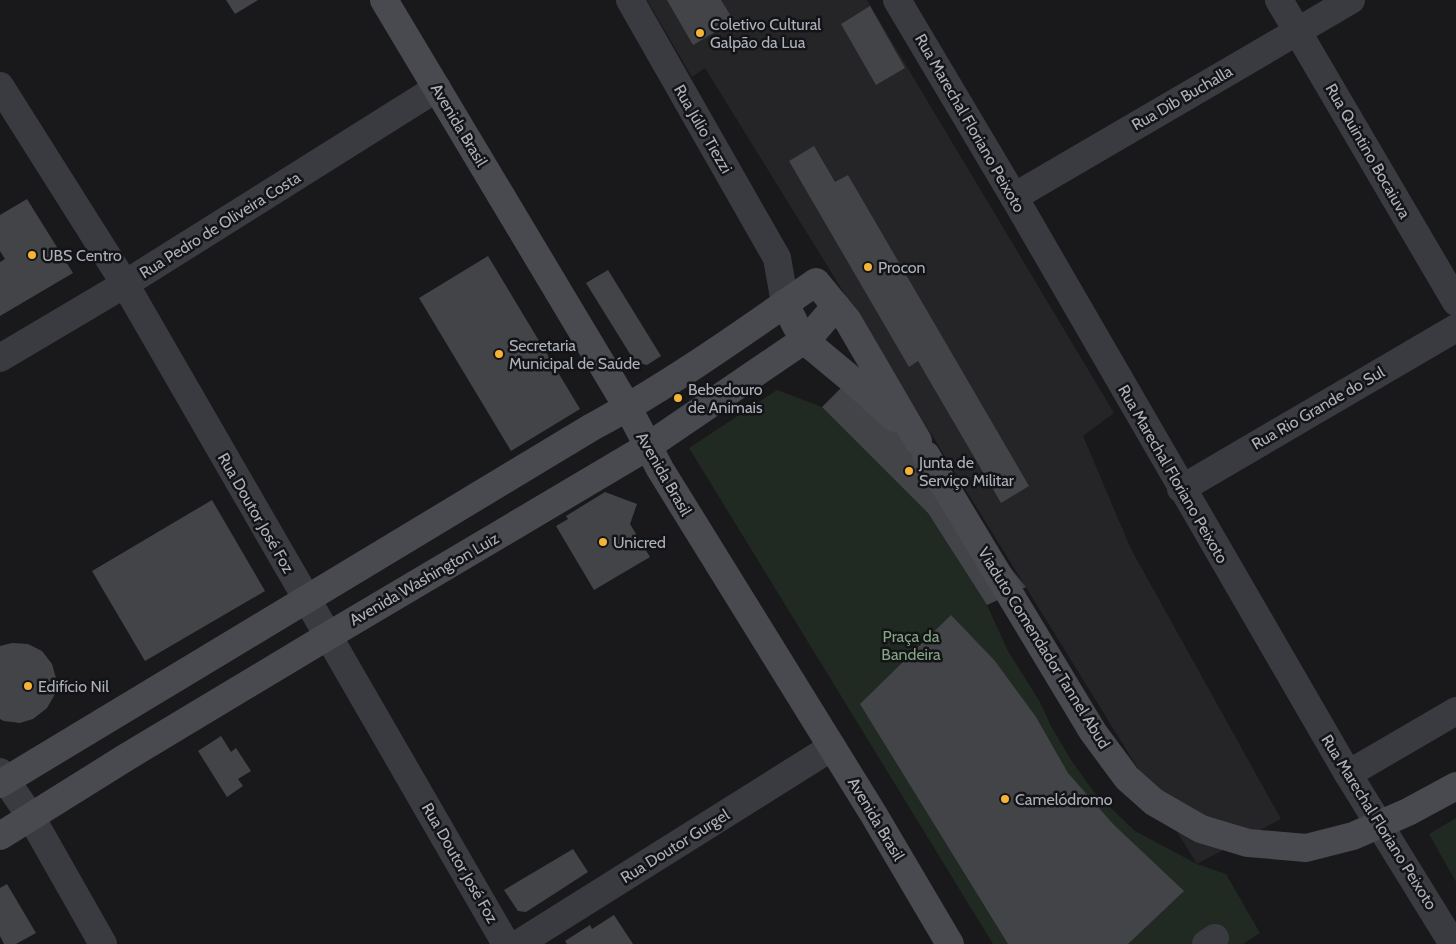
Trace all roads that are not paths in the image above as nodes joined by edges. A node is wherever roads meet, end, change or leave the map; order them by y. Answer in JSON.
{"nodes":[{"id":1,"x":384,"y":0,"type":"edge"},
{"id":2,"x":630,"y":0,"type":"edge"},
{"id":3,"x":897,"y":0,"type":"edge"},
{"id":4,"x":1279,"y":0,"type":"edge"},
{"id":5,"x":1351,"y":0,"type":"edge"},
{"id":6,"x":1297,"y":31,"type":"junction"},
{"id":7,"x":0,"y":86,"type":"edge"},
{"id":8,"x":437,"y":88,"type":"junction"},
{"id":9,"x":1014,"y":197,"type":"junction"},
{"id":10,"x":777,"y":258,"type":"junction"},
{"id":11,"x":816,"y":282,"type":"junction"},
{"id":12,"x":125,"y":284,"type":"junction"},
{"id":13,"x":1456,"y":302,"type":"edge"},
{"id":14,"x":786,"y":303,"type":"junction"},
{"id":15,"x":836,"y":306,"type":"junction"},
{"id":16,"x":1456,"y":328,"type":"edge"},
{"id":17,"x":804,"y":340,"type":"junction"},
{"id":18,"x":0,"y":358,"type":"edge"},
{"id":19,"x":628,"y":408,"type":"junction"},
{"id":20,"x":647,"y":448,"type":"junction"},
{"id":21,"x":922,"y":448,"type":"junction"},
{"id":22,"x":1181,"y":488,"type":"junction"},
{"id":23,"x":306,"y":600,"type":"junction"},
{"id":24,"x":328,"y":636,"type":"junction"},
{"id":25,"x":1456,"y":711,"type":"edge"},
{"id":26,"x":832,"y":747,"type":"junction"},
{"id":27,"x":1348,"y":774,"type":"junction"},
{"id":28,"x":2,"y":779,"type":"edge"},
{"id":29,"x":1456,"y":786,"type":"edge"},
{"id":30,"x":31,"y":817,"type":"junction"},
{"id":31,"x":0,"y":836,"type":"edge"},
{"id":32,"x":103,"y":944,"type":"edge"},
{"id":33,"x":506,"y":944,"type":"edge"},
{"id":34,"x":518,"y":944,"type":"edge"},
{"id":35,"x":950,"y":944,"type":"edge"},
{"id":36,"x":1453,"y":944,"type":"edge"}],
"edges":[{"from":1,"to":8,"type":"main road","name":"Avenida Brasil"},
{"from":2,"to":10,"type":"street","name":"Rua Júlio Tiezzi"},
{"from":3,"to":9,"type":"street","name":"Rua Marechal Floriano Peixoto"},
{"from":4,"to":6,"type":"street","name":"Rua Quintino Bocaiuva"},
{"from":5,"to":6,"type":"street","name":"Rua Dib Buchalla"},
{"from":6,"to":9,"type":"street","name":"Rua Dib Buchalla"},
{"from":6,"to":13,"type":"street","name":"Rua Quintino Bocaiuva"},
{"from":7,"to":12,"type":"street","name":"Rua Doutor José Foz"},
{"from":8,"to":12,"type":"street","name":"Rua Pedro de Oliveira Costa"},
{"from":8,"to":19,"type":"main road","name":"Avenida Brasil"},
{"from":9,"to":22,"type":"street","name":"Rua Marechal Floriano Peixoto"},
{"from":10,"to":11,"type":"street","name":"Rua Júlio Tiezzi"},
{"from":10,"to":14,"type":"street","name":"Rua Júlio Tiezzi"},
{"from":11,"to":14,"type":"main road"},
{"from":11,"to":15,"type":"main road","name":"Rua Júlio Tiezzi"},
{"from":12,"to":18,"type":"street","name":"Rua Pedro de Oliveira Costa"},
{"from":12,"to":23,"type":"street","name":"Rua Doutor José Foz"},
{"from":14,"to":17,"type":"main road","name":"Rua Júlio Tiezzi"},
{"from":14,"to":19,"type":"main road"},
{"from":15,"to":17,"type":"main road","name":"Avenida Washington Luiz"},
{"from":15,"to":21,"type":"main road","name":"Rua Júlio Tiezzi"},
{"from":16,"to":22,"type":"street","name":"Rua Rio Grande do Sul"},
{"from":17,"to":20,"type":"main road","name":"Avenida Washington Luiz"},
{"from":17,"to":21,"type":"main road","name":"Viaduto Comendador Tannel Abud"},
{"from":19,"to":20,"type":"main road","name":"Avenida Brasil"},
{"from":19,"to":23,"type":"main road"},
{"from":20,"to":24,"type":"main road","name":"Avenida Washington Luiz"},
{"from":20,"to":26,"type":"main road","name":"Avenida Brasil"},
{"from":21,"to":29,"type":"main road","name":"Viaduto Comendador Tannel Abud","bridge":true},
{"from":22,"to":27,"type":"street","name":"Rua Marechal Floriano Peixoto"},
{"from":23,"to":24,"type":"street","name":"Rua Doutor José Foz"},
{"from":23,"to":28,"type":"main road"},
{"from":24,"to":30,"type":"main road","name":"Avenida Washington Luiz"},
{"from":24,"to":33,"type":"street","name":"Rua Doutor José Foz"},
{"from":25,"to":27,"type":"street"},
{"from":26,"to":34,"type":"street","name":"Rua Doutor Gurgel"},
{"from":26,"to":35,"type":"main road","name":"Avenida Brasil"},
{"from":27,"to":36,"type":"street","name":"Rua Marechal Floriano Peixoto"},
{"from":28,"to":30,"type":"street"},
{"from":30,"to":31,"type":"main road","name":"Avenida Washington Luiz"},
{"from":30,"to":32,"type":"street"}]}
